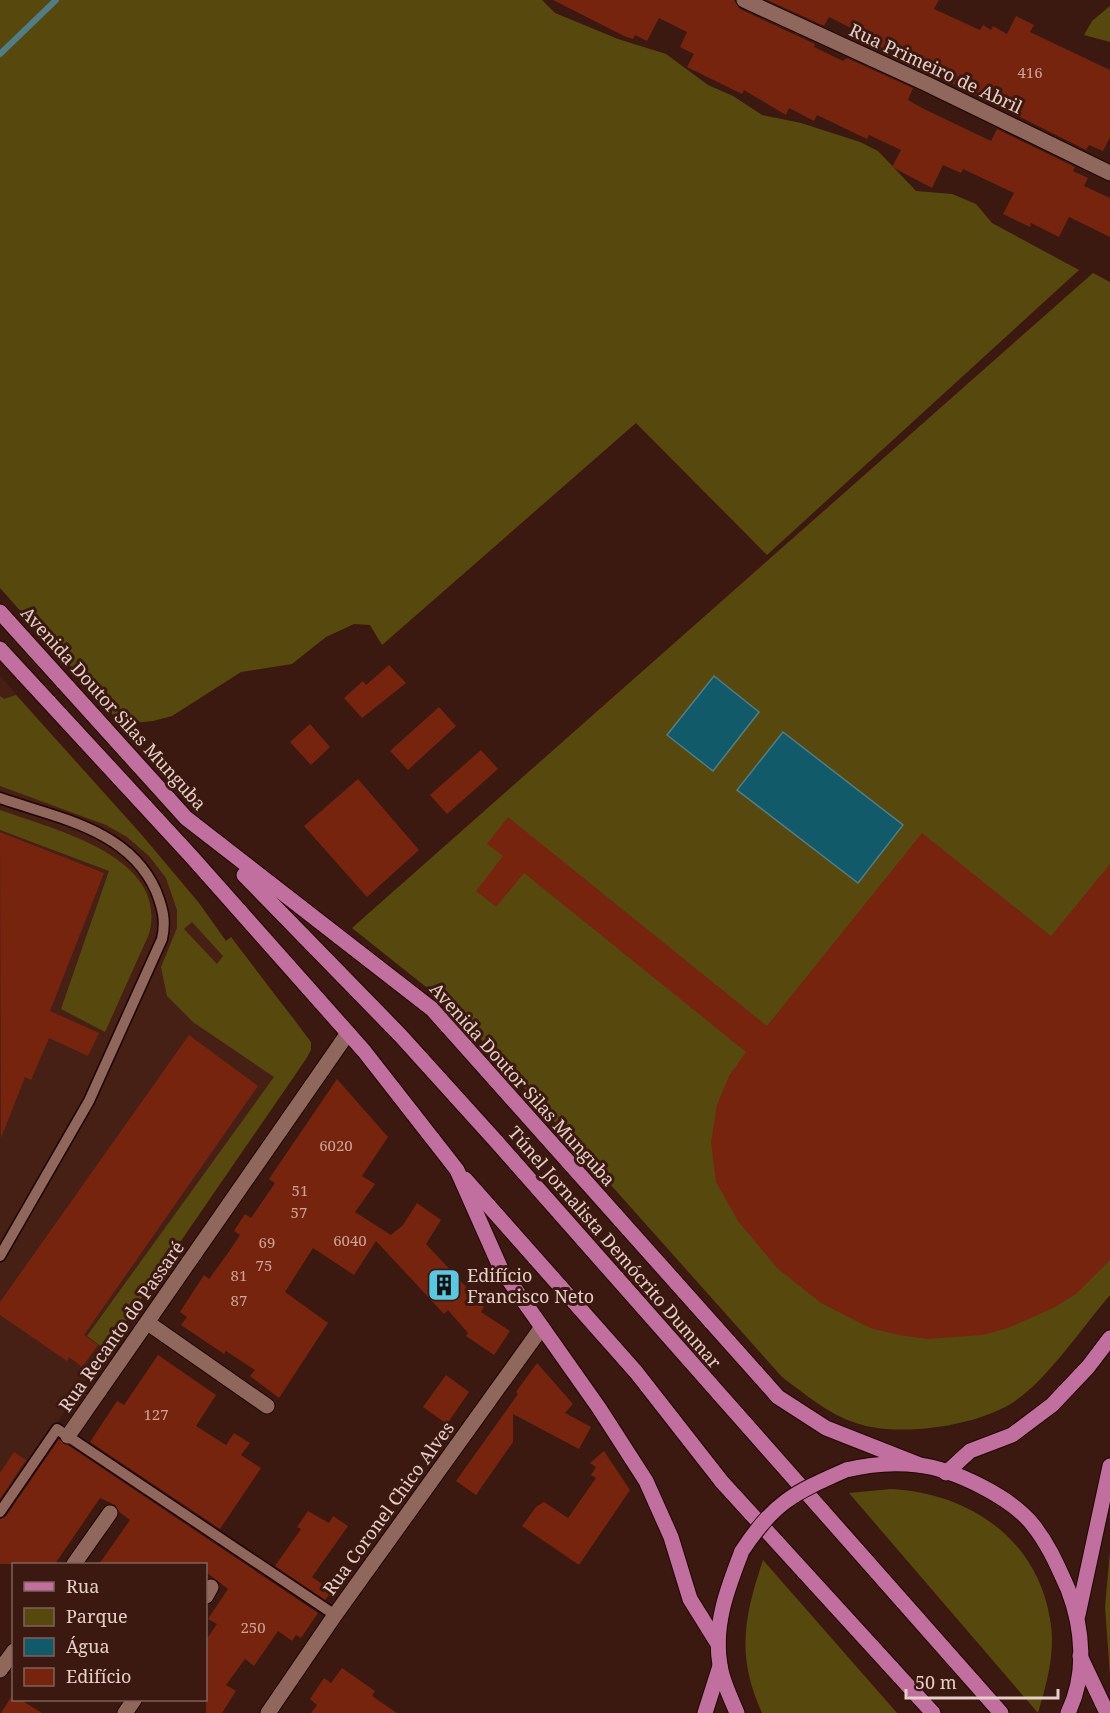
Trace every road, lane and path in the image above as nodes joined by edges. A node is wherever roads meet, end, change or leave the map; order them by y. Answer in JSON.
{"nodes":[{"id":1,"x":744,"y":0,"type":"edge"},
{"id":2,"x":1110,"y":173,"type":"edge"},
{"id":3,"x":0,"y":612,"type":"edge"},
{"id":4,"x":0,"y":649,"type":"edge"},
{"id":5,"x":0,"y":798,"type":"edge"},
{"id":6,"x":186,"y":818,"type":"junction"},
{"id":7,"x":348,"y":1033,"type":"junction"},
{"id":8,"x":457,"y":1170,"type":"junction"},
{"id":9,"x":0,"y":1256,"type":"edge"},
{"id":10,"x":148,"y":1323,"type":"junction"},
{"id":11,"x":542,"y":1327,"type":"junction"},
{"id":12,"x":1110,"y":1338,"type":"edge"},
{"id":13,"x":267,"y":1406,"type":"dead end"},
{"id":14,"x":68,"y":1436,"type":"junction"},
{"id":15,"x":920,"y":1465,"type":"junction"},
{"id":16,"x":1110,"y":1466,"type":"edge"},
{"id":17,"x":946,"y":1473,"type":"junction"},
{"id":18,"x":0,"y":1512,"type":"edge"},
{"id":19,"x":110,"y":1513,"type":"dead end"},
{"id":20,"x":75,"y":1563,"type":"edge"},
{"id":21,"x":335,"y":1615,"type":"junction"},
{"id":22,"x":1078,"y":1615,"type":"junction"},
{"id":23,"x":718,"y":1644,"type":"junction"},
{"id":24,"x":12,"y":1654,"type":"edge"},
{"id":25,"x":1080,"y":1656,"type":"junction"},
{"id":26,"x":720,"y":1666,"type":"junction"},
{"id":27,"x":0,"y":1670,"type":"edge"},
{"id":28,"x":1070,"y":1709,"type":"edge"},
{"id":29,"x":268,"y":1713,"type":"edge"},
{"id":30,"x":705,"y":1713,"type":"edge"},
{"id":31,"x":737,"y":1713,"type":"edge"},
{"id":32,"x":933,"y":1713,"type":"edge"},
{"id":33,"x":1001,"y":1713,"type":"edge"},
{"id":34,"x":1107,"y":1713,"type":"edge"}],
"edges":[{"from":1,"to":2,"type":"street","name":"Rua Primeiro de Abril"},
{"from":3,"to":6,"type":"main road","name":"Avenida Doutor Silas Munguba"},
{"from":4,"to":7,"type":"main road"},
{"from":5,"to":9,"type":"lane"},
{"from":6,"to":15,"type":"main road","name":"Avenida Doutor Silas Munguba"},
{"from":6,"to":33,"type":"main road","name":"Túnel Jornalista Demócrito Dummar"},
{"from":7,"to":8,"type":"main road"},
{"from":7,"to":10,"type":"street","name":"Rua Recanto do Passaré"},
{"from":8,"to":11,"type":"main road"},
{"from":8,"to":32,"type":"main road"},
{"from":10,"to":13,"type":"street"},
{"from":10,"to":14,"type":"street","name":"Rua Recanto do Passaré"},
{"from":11,"to":21,"type":"street","name":"Rua Coronel Chico Alves"},
{"from":11,"to":23,"type":"main road"},
{"from":12,"to":17,"type":"main road"},
{"from":14,"to":18,"type":"lane"},
{"from":14,"to":21,"type":"lane","name":"Rua Recanto do Passaré"},
{"from":15,"to":17,"type":"main road"},
{"from":15,"to":23,"type":"main road","bridge":true},
{"from":16,"to":22,"type":"main road"},
{"from":17,"to":22,"type":"main road"},
{"from":19,"to":20,"type":"street"},
{"from":21,"to":29,"type":"street","name":"Rua Coronel Chico Alves"},
{"from":22,"to":25,"type":"main road"},
{"from":23,"to":26,"type":"main road"},
{"from":24,"to":27,"type":"street"},
{"from":25,"to":28,"type":"main road"},
{"from":25,"to":34,"type":"main road"},
{"from":26,"to":30,"type":"main road"},
{"from":26,"to":31,"type":"main road"}]}
